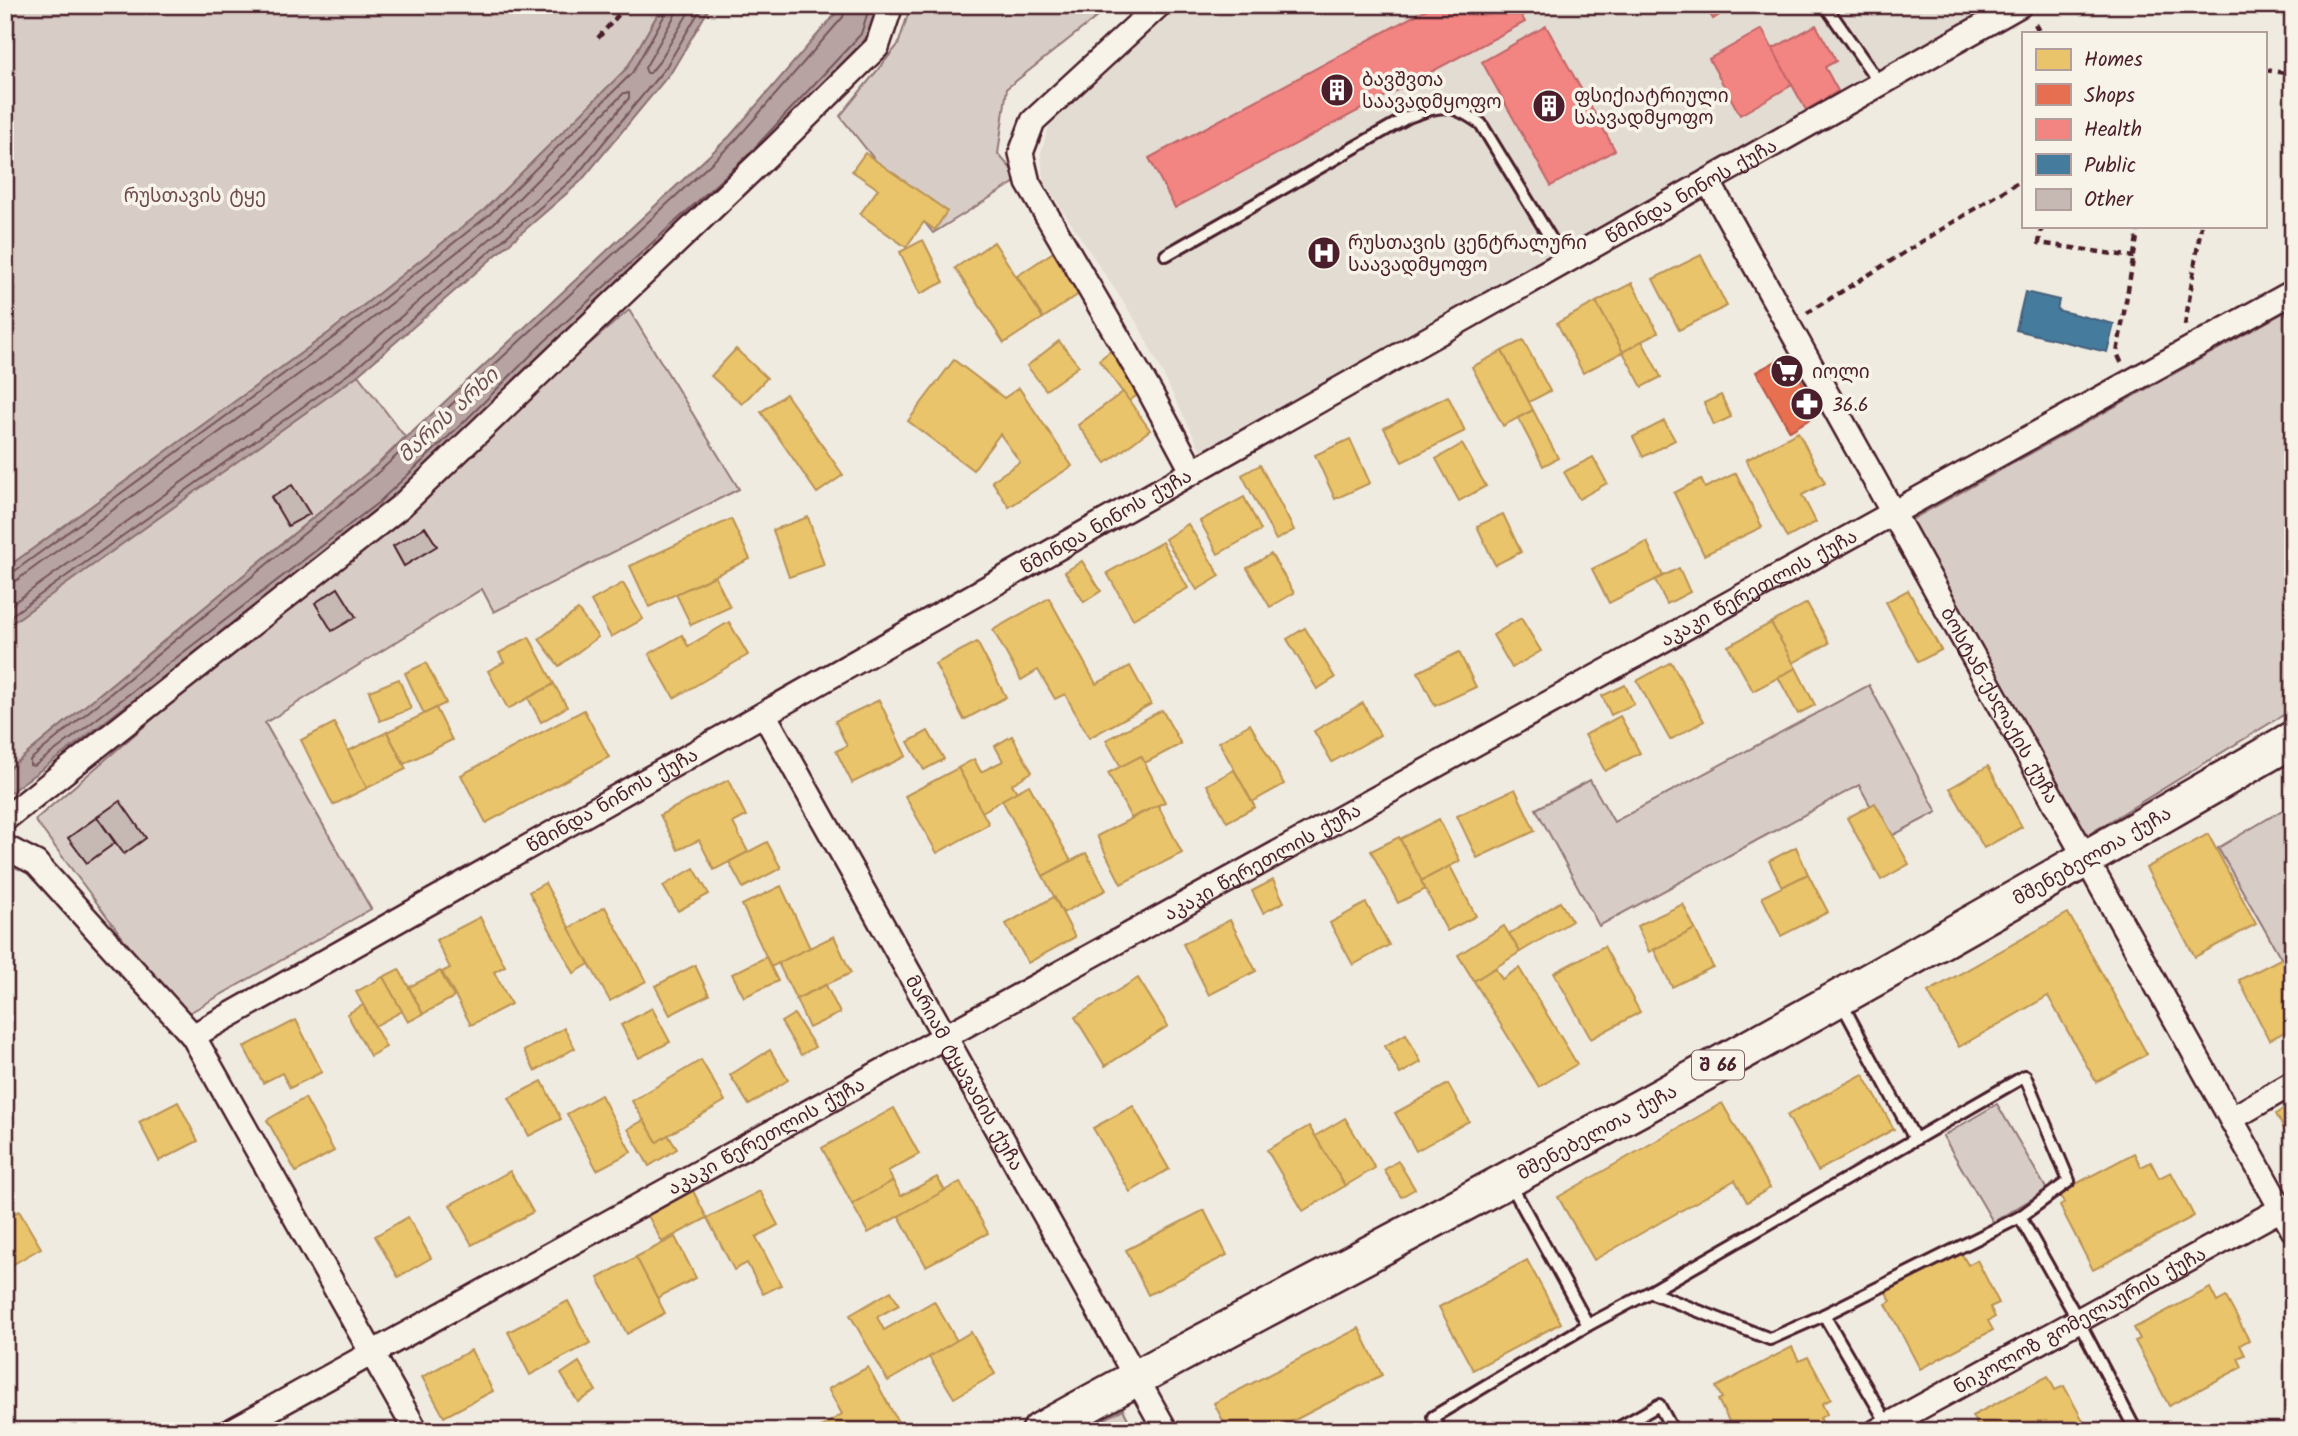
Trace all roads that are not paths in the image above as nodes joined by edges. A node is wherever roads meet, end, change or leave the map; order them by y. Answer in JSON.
{"nodes":[{"id":1,"x":891,"y":5,"type":"edge"},
{"id":2,"x":1159,"y":5,"type":"edge"},
{"id":3,"x":1825,"y":5,"type":"edge"},
{"id":4,"x":2020,"y":5,"type":"edge"},
{"id":5,"x":1880,"y":84,"type":"junction"},
{"id":6,"x":1709,"y":181,"type":"junction"},
{"id":7,"x":1166,"y":255,"type":"dead end"},
{"id":8,"x":1565,"y":262,"type":"junction"},
{"id":9,"x":2293,"y":292,"type":"edge"},
{"id":10,"x":1193,"y":472,"type":"junction"},
{"id":11,"x":1893,"y":513,"type":"junction"},
{"id":12,"x":764,"y":714,"type":"junction"},
{"id":13,"x":2293,"y":739,"type":"edge"},
{"id":14,"x":5,"y":819,"type":"edge"},
{"id":15,"x":5,"y":847,"type":"edge"},
{"id":16,"x":2086,"y":859,"type":"junction"},
{"id":17,"x":1839,"y":998,"type":"junction"},
{"id":18,"x":193,"y":1037,"type":"junction"},
{"id":19,"x":945,"y":1037,"type":"junction"},
{"id":20,"x":2293,"y":1083,"type":"edge"},
{"id":21,"x":2231,"y":1119,"type":"junction"},
{"id":22,"x":1915,"y":1139,"type":"junction"},
{"id":23,"x":1509,"y":1180,"type":"junction"},
{"id":24,"x":2281,"y":1209,"type":"junction"},
{"id":25,"x":2020,"y":1217,"type":"junction"},
{"id":26,"x":2293,"y":1230,"type":"edge"},
{"id":27,"x":1650,"y":1292,"type":"junction"},
{"id":28,"x":1825,"y":1315,"type":"junction"},
{"id":29,"x":2078,"y":1320,"type":"junction"},
{"id":30,"x":1588,"y":1325,"type":"junction"},
{"id":31,"x":373,"y":1354,"type":"junction"},
{"id":32,"x":1135,"y":1377,"type":"junction"},
{"id":33,"x":1914,"y":1422,"type":"edge"},
{"id":34,"x":1882,"y":1428,"type":"edge"},
{"id":35,"x":231,"y":1431,"type":"edge"},
{"id":36,"x":416,"y":1431,"type":"edge"},
{"id":37,"x":1040,"y":1431,"type":"edge"},
{"id":38,"x":1166,"y":1431,"type":"edge"},
{"id":39,"x":1441,"y":1431,"type":"edge"},
{"id":40,"x":1613,"y":1431,"type":"edge"},
{"id":41,"x":1673,"y":1431,"type":"edge"},
{"id":42,"x":2136,"y":1431,"type":"edge"}],
"edges":[{"from":1,"to":14,"type":"street"},
{"from":2,"to":10,"type":"street"},
{"from":3,"to":5,"type":"lane"},
{"from":4,"to":5,"type":"street","name":"წმინდა ნინოს ქუჩა"},
{"from":5,"to":6,"type":"street","name":"წმინდა ნინოს ქუჩა"},
{"from":6,"to":8,"type":"street","name":"წმინდა ნინოს ქუჩა"},
{"from":6,"to":11,"type":"street","name":"ბოსტან-ქალაქის ქუჩა"},
{"from":7,"to":8,"type":"lane"},
{"from":8,"to":10,"type":"street","name":"წმინდა ნინოს ქუჩა"},
{"from":9,"to":11,"type":"street","name":"აკაკი წერეთლის ქუჩა"},
{"from":10,"to":12,"type":"street","name":"წმინდა ნინოს ქუჩა"},
{"from":11,"to":16,"type":"street","name":"ბოსტან-ქალაქის ქუჩა"},
{"from":11,"to":19,"type":"street","name":"აკაკი წერეთლის ქუჩა"},
{"from":12,"to":18,"type":"street","name":"წმინდა ნინოს ქუჩა"},
{"from":12,"to":19,"type":"street","name":"მარიამ ტყავაძის ქუჩა"},
{"from":13,"to":16,"type":"main road","name":"მშენებელთა ქუჩა","number":"შ 66"},
{"from":15,"to":18,"type":"street"},
{"from":16,"to":17,"type":"main road","name":"მშენებელთა ქუჩა","number":"შ 66"},
{"from":16,"to":21,"type":"street","name":"ბოსტან-ქალაქის ქუჩა"},
{"from":17,"to":22,"type":"lane"},
{"from":17,"to":23,"type":"main road","name":"მშენებელთა ქუჩა","number":"შ 66"},
{"from":18,"to":31,"type":"street"},
{"from":19,"to":31,"type":"street","name":"აკაკი წერეთლის ქუჩა"},
{"from":19,"to":32,"type":"street","name":"მარიამ ტყავაძის ქუჩა"},
{"from":20,"to":21,"type":"street"},
{"from":21,"to":24,"type":"street","name":"ბოსტან-ქალაქის ქუჩა"},
{"from":22,"to":25,"type":"lane"},
{"from":22,"to":27,"type":"lane"},
{"from":23,"to":30,"type":"lane"},
{"from":23,"to":32,"type":"main road","name":"მშენებელთა ქუჩა","number":"შ 66"},
{"from":24,"to":26,"type":"street","name":"ბოსტან-ქალაქის ქუჩა"},
{"from":24,"to":29,"type":"street","name":"ნიკოლოზ გომელაურის ქუჩა"},
{"from":25,"to":28,"type":"lane"},
{"from":25,"to":29,"type":"lane"},
{"from":27,"to":28,"type":"lane"},
{"from":27,"to":30,"type":"lane"},
{"from":28,"to":34,"type":"lane"},
{"from":29,"to":33,"type":"street","name":"ნიკოლოზ გომელაურის ქუჩა"},
{"from":29,"to":42,"type":"lane"},
{"from":30,"to":39,"type":"lane"},
{"from":31,"to":35,"type":"street","name":"აკაკი წერეთლის ქუჩა"},
{"from":31,"to":36,"type":"street"},
{"from":32,"to":37,"type":"main road","name":"მშენებელთა ქუჩა","number":"შ 66"},
{"from":32,"to":38,"type":"street","name":"მარიამ ტყავაძის ქუჩა"},
{"from":33,"to":34,"type":"street","name":"ნიკოლოზ გომელაურის ქუჩა"},
{"from":40,"to":41,"type":"lane"}]}
